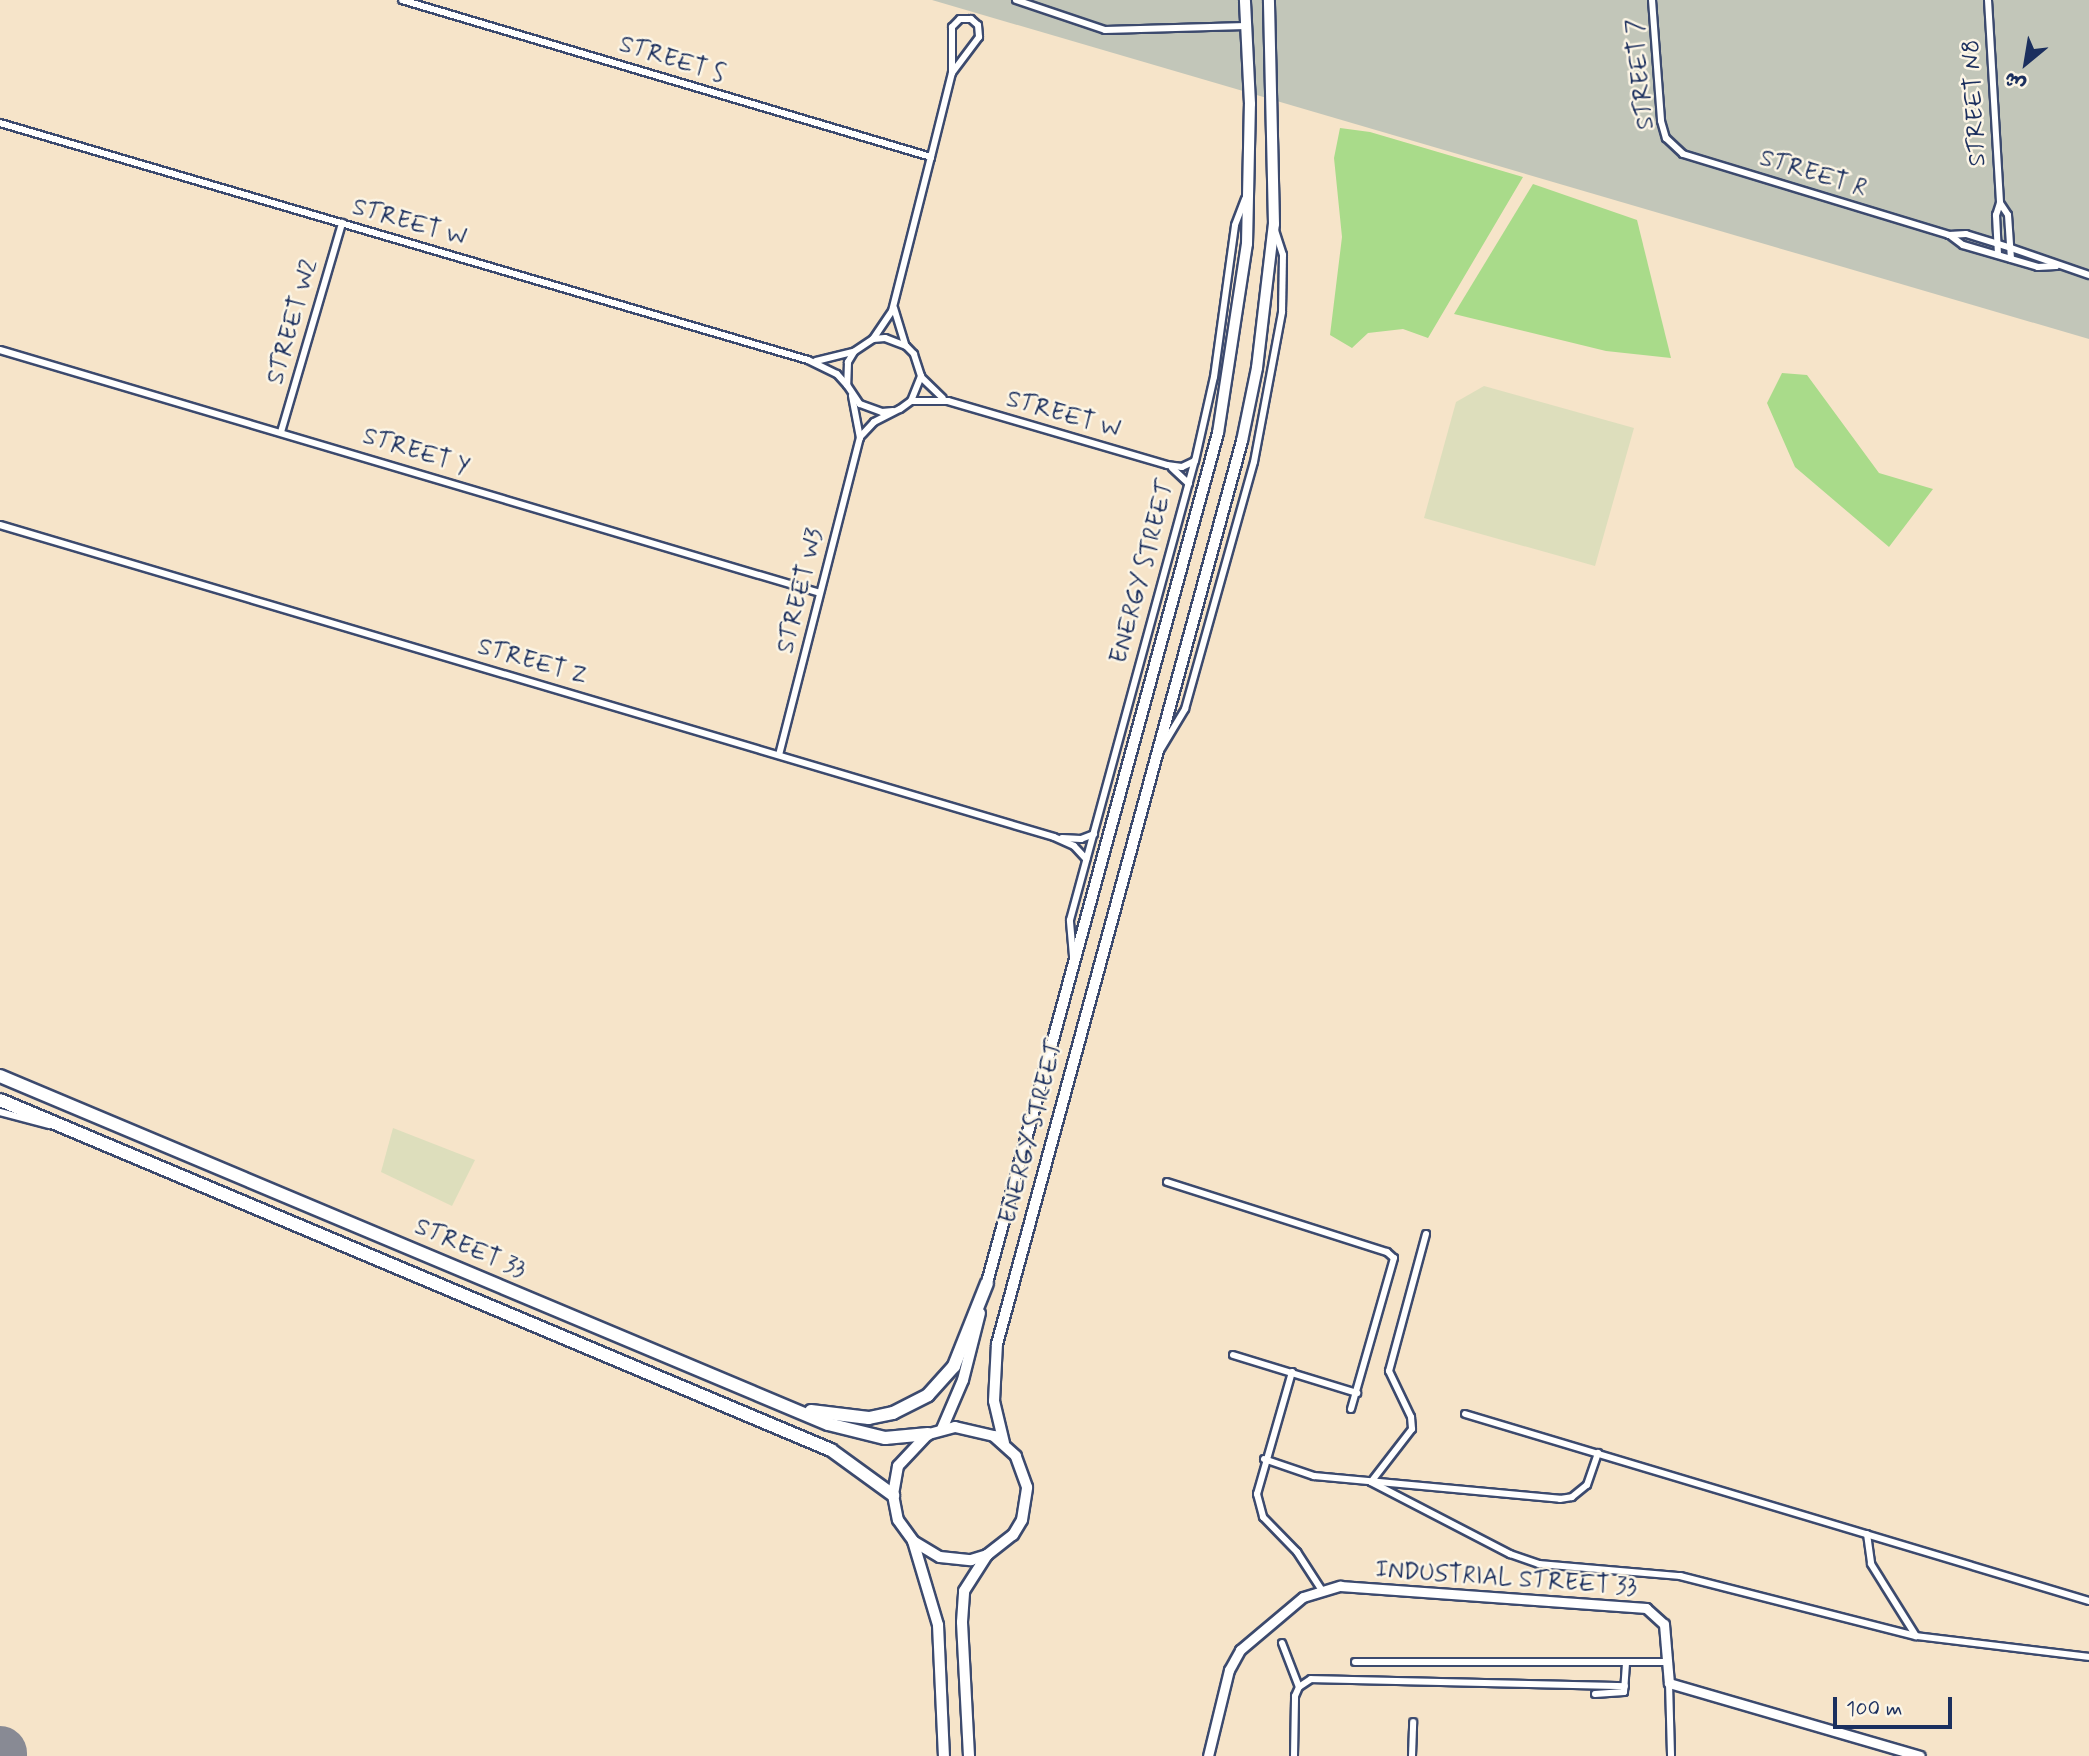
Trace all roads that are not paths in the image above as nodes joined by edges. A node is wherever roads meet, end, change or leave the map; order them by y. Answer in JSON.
{"nodes":[{"id":1,"x":402,"y":0,"type":"edge"},
{"id":2,"x":1016,"y":0,"type":"edge"},
{"id":3,"x":1245,"y":0,"type":"edge"},
{"id":4,"x":1269,"y":0,"type":"edge"},
{"id":5,"x":1652,"y":0,"type":"edge"},
{"id":6,"x":1988,"y":0,"type":"edge"},
{"id":7,"x":1246,"y":26,"type":"junction"},
{"id":8,"x":952,"y":73,"type":"junction"},
{"id":9,"x":0,"y":123,"type":"edge"},
{"id":10,"x":1670,"y":143,"type":"joint"},
{"id":11,"x":932,"y":157,"type":"junction"},
{"id":12,"x":1249,"y":191,"type":"junction"},
{"id":13,"x":2000,"y":203,"type":"junction"},
{"id":14,"x":342,"y":223,"type":"junction"},
{"id":15,"x":1274,"y":224,"type":"junction"},
{"id":16,"x":1949,"y":235,"type":"junction"},
{"id":17,"x":1997,"y":244,"type":"junction"},
{"id":18,"x":2011,"y":248,"type":"junction"},
{"id":19,"x":1998,"y":255,"type":"junction"},
{"id":20,"x":2011,"y":259,"type":"junction"},
{"id":21,"x":2056,"y":265,"type":"junction"},
{"id":22,"x":2089,"y":275,"type":"edge"},
{"id":23,"x":894,"y":301,"type":"junction"},
{"id":24,"x":873,"y":339,"type":"junction"},
{"id":25,"x":906,"y":346,"type":"junction"},
{"id":26,"x":0,"y":350,"type":"edge"},
{"id":27,"x":854,"y":352,"type":"junction"},
{"id":28,"x":807,"y":360,"type":"junction"},
{"id":29,"x":921,"y":376,"type":"junction"},
{"id":30,"x":847,"y":385,"type":"junction"},
{"id":31,"x":852,"y":396,"type":"junction"},
{"id":32,"x":911,"y":401,"type":"junction"},
{"id":33,"x":948,"y":401,"type":"junction"},
{"id":34,"x":894,"y":411,"type":"junction"},
{"id":35,"x":281,"y":432,"type":"junction"},
{"id":36,"x":860,"y":438,"type":"junction"},
{"id":37,"x":1195,"y":461,"type":"junction"},
{"id":38,"x":1167,"y":465,"type":"junction"},
{"id":39,"x":1189,"y":484,"type":"junction"},
{"id":40,"x":0,"y":525,"type":"edge"},
{"id":41,"x":820,"y":593,"type":"junction"},
{"id":42,"x":1158,"y":753,"type":"junction"},
{"id":43,"x":779,"y":755,"type":"junction"},
{"id":44,"x":1094,"y":834,"type":"junction"},
{"id":45,"x":1054,"y":837,"type":"junction"},
{"id":46,"x":1086,"y":859,"type":"junction"},
{"id":47,"x":1074,"y":962,"type":"junction"},
{"id":48,"x":0,"y":1076,"type":"edge"},
{"id":49,"x":0,"y":1100,"type":"edge"},
{"id":50,"x":0,"y":1112,"type":"edge"},
{"id":51,"x":58,"y":1125,"type":"junction"},
{"id":52,"x":1167,"y":1182,"type":"dead end"},
{"id":53,"x":1426,"y":1234,"type":"dead end"},
{"id":54,"x":987,"y":1283,"type":"junction"},
{"id":55,"x":1233,"y":1355,"type":"dead end"},
{"id":56,"x":1292,"y":1372,"type":"junction"},
{"id":57,"x":1357,"y":1393,"type":"junction"},
{"id":58,"x":774,"y":1400,"type":"junction"},
{"id":59,"x":1351,"y":1409,"type":"dead end"},
{"id":60,"x":1465,"y":1414,"type":"dead end"},
{"id":61,"x":942,"y":1429,"type":"junction"},
{"id":62,"x":928,"y":1434,"type":"junction"},
{"id":63,"x":1004,"y":1444,"type":"junction"},
{"id":64,"x":1598,"y":1452,"type":"junction"},
{"id":65,"x":1264,"y":1459,"type":"junction"},
{"id":66,"x":1371,"y":1482,"type":"junction"},
{"id":67,"x":893,"y":1495,"type":"junction"},
{"id":68,"x":1867,"y":1534,"type":"junction"},
{"id":69,"x":912,"y":1541,"type":"junction"},
{"id":70,"x":987,"y":1555,"type":"junction"},
{"id":71,"x":1321,"y":1589,"type":"junction"},
{"id":72,"x":2089,"y":1601,"type":"edge"},
{"id":73,"x":1916,"y":1636,"type":"junction"},
{"id":74,"x":1282,"y":1643,"type":"dead end"},
{"id":75,"x":2089,"y":1657,"type":"edge"},
{"id":76,"x":1354,"y":1662,"type":"dead end"},
{"id":77,"x":1626,"y":1662,"type":"junction"},
{"id":78,"x":1668,"y":1662,"type":"junction"},
{"id":79,"x":1669,"y":1683,"type":"junction"},
{"id":80,"x":1625,"y":1686,"type":"junction"},
{"id":81,"x":1299,"y":1687,"type":"junction"},
{"id":82,"x":1595,"y":1693,"type":"dead end"},
{"id":83,"x":1413,"y":1722,"type":"dead end"},
{"id":84,"x":944,"y":1756,"type":"edge"},
{"id":85,"x":969,"y":1756,"type":"edge"},
{"id":86,"x":1208,"y":1756,"type":"edge"},
{"id":87,"x":1294,"y":1756,"type":"edge"},
{"id":88,"x":1412,"y":1756,"type":"edge"},
{"id":89,"x":1671,"y":1756,"type":"edge"},
{"id":90,"x":1920,"y":1756,"type":"edge"}],
"edges":[{"from":1,"to":11,"type":"street","name":"STREET S"},
{"from":2,"to":7,"type":"street"},
{"from":3,"to":7,"type":"main road","name":"ENERGY STREET"},
{"from":4,"to":15,"type":"main road","name":"ENERGY STREET"},
{"from":5,"to":10,"type":"street","name":"STREET 7"},
{"from":6,"to":13,"type":"street","name":"STREET N8"},
{"from":7,"to":12,"type":"main road","name":"ENERGY STREET"},
{"from":8,"to":8,"type":"street"},
{"from":8,"to":11,"type":"street"},
{"from":9,"to":14,"type":"street","name":"STREET W"},
{"from":10,"to":16,"type":"street","name":"STREET R"},
{"from":11,"to":23,"type":"street"},
{"from":12,"to":37,"type":"street","name":"ENERGY STREET"},
{"from":12,"to":47,"type":"main road","name":"ENERGY STREET"},
{"from":13,"to":17,"type":"street","name":"STREET N8"},
{"from":13,"to":18,"type":"street","name":"STREET N8"},
{"from":14,"to":28,"type":"street","name":"STREET W"},
{"from":14,"to":35,"type":"street","name":"STREET W2"},
{"from":15,"to":42,"type":"main road","name":"ENERGY STREET"},
{"from":15,"to":42,"type":"street","name":"ENERGY STREET"},
{"from":16,"to":17,"type":"street","name":"STREET R"},
{"from":16,"to":19,"type":"street","name":"STREET R"},
{"from":17,"to":18,"type":"street","name":"STREET R"},
{"from":17,"to":19,"type":"street","name":"STREET N8"},
{"from":18,"to":20,"type":"street","name":"STREET N8"},
{"from":18,"to":21,"type":"street","name":"STREET R"},
{"from":19,"to":20,"type":"street","name":"STREET R"},
{"from":20,"to":21,"type":"street","name":"STREET R"},
{"from":21,"to":22,"type":"street","name":"STREET R"},
{"from":23,"to":24,"type":"street"},
{"from":23,"to":25,"type":"street"},
{"from":24,"to":25,"type":"street"},
{"from":24,"to":27,"type":"street"},
{"from":25,"to":29,"type":"street"},
{"from":26,"to":35,"type":"street","name":"STREET Y"},
{"from":27,"to":28,"type":"street","name":"STREET W"},
{"from":27,"to":30,"type":"street"},
{"from":28,"to":30,"type":"street","name":"STREET W"},
{"from":29,"to":32,"type":"street"},
{"from":29,"to":33,"type":"street","name":"STREET W"},
{"from":30,"to":31,"type":"street"},
{"from":31,"to":34,"type":"street"},
{"from":31,"to":36,"type":"street","name":"STREET W3"},
{"from":32,"to":33,"type":"street","name":"STREET W"},
{"from":32,"to":34,"type":"street"},
{"from":33,"to":38,"type":"street","name":"STREET W"},
{"from":34,"to":36,"type":"street"},
{"from":35,"to":41,"type":"street","name":"STREET Y"},
{"from":36,"to":41,"type":"street","name":"STREET W3"},
{"from":37,"to":38,"type":"street","name":"STREET W"},
{"from":37,"to":39,"type":"street","name":"ENERGY STREET"},
{"from":38,"to":39,"type":"street","name":"STREET W"},
{"from":39,"to":44,"type":"street","name":"ENERGY STREET"},
{"from":40,"to":43,"type":"street","name":"STREET Z"},
{"from":41,"to":43,"type":"street","name":"STREET W3"},
{"from":42,"to":63,"type":"main road","name":"ENERGY STREET"},
{"from":43,"to":45,"type":"street","name":"STREET Z"},
{"from":44,"to":45,"type":"street","name":"STREET Z"},
{"from":44,"to":46,"type":"street","name":"ENERGY STREET"},
{"from":45,"to":46,"type":"street","name":"STREET Z"},
{"from":46,"to":47,"type":"street","name":"ENERGY STREET"},
{"from":47,"to":54,"type":"main road","name":"ENERGY STREET"},
{"from":48,"to":58,"type":"highway","name":"STREET 33"},
{"from":49,"to":51,"type":"highway","name":"STREET 33"},
{"from":50,"to":51,"type":"street"},
{"from":51,"to":67,"type":"highway","name":"STREET 33"},
{"from":52,"to":57,"type":"street"},
{"from":53,"to":66,"type":"street"},
{"from":54,"to":58,"type":"highway"},
{"from":54,"to":61,"type":"main road","name":"ENERGY STREET"},
{"from":55,"to":56,"type":"street"},
{"from":56,"to":57,"type":"street"},
{"from":56,"to":65,"type":"street"},
{"from":57,"to":59,"type":"street"},
{"from":58,"to":62,"type":"highway","name":"STREET 33"},
{"from":60,"to":64,"type":"street"},
{"from":61,"to":62,"type":"main road"},
{"from":61,"to":63,"type":"main road"},
{"from":62,"to":67,"type":"main road"},
{"from":63,"to":70,"type":"main road"},
{"from":64,"to":66,"type":"street"},
{"from":64,"to":68,"type":"street"},
{"from":65,"to":66,"type":"street"},
{"from":65,"to":71,"type":"street"},
{"from":66,"to":73,"type":"street"},
{"from":67,"to":69,"type":"main road"},
{"from":68,"to":72,"type":"street"},
{"from":68,"to":73,"type":"street"},
{"from":69,"to":70,"type":"main road"},
{"from":69,"to":84,"type":"main road"},
{"from":70,"to":85,"type":"main road"},
{"from":71,"to":78,"type":"street","name":"INDUSTRIAL STREET 33"},
{"from":71,"to":86,"type":"street"},
{"from":73,"to":75,"type":"street"},
{"from":74,"to":81,"type":"street"},
{"from":76,"to":77,"type":"street"},
{"from":77,"to":78,"type":"street"},
{"from":77,"to":80,"type":"street"},
{"from":78,"to":79,"type":"street","name":"INDUSTRIAL STREET 33"},
{"from":79,"to":89,"type":"street"},
{"from":79,"to":90,"type":"street"},
{"from":80,"to":81,"type":"street"},
{"from":80,"to":82,"type":"street"},
{"from":81,"to":87,"type":"street"},
{"from":83,"to":88,"type":"street"}]}
